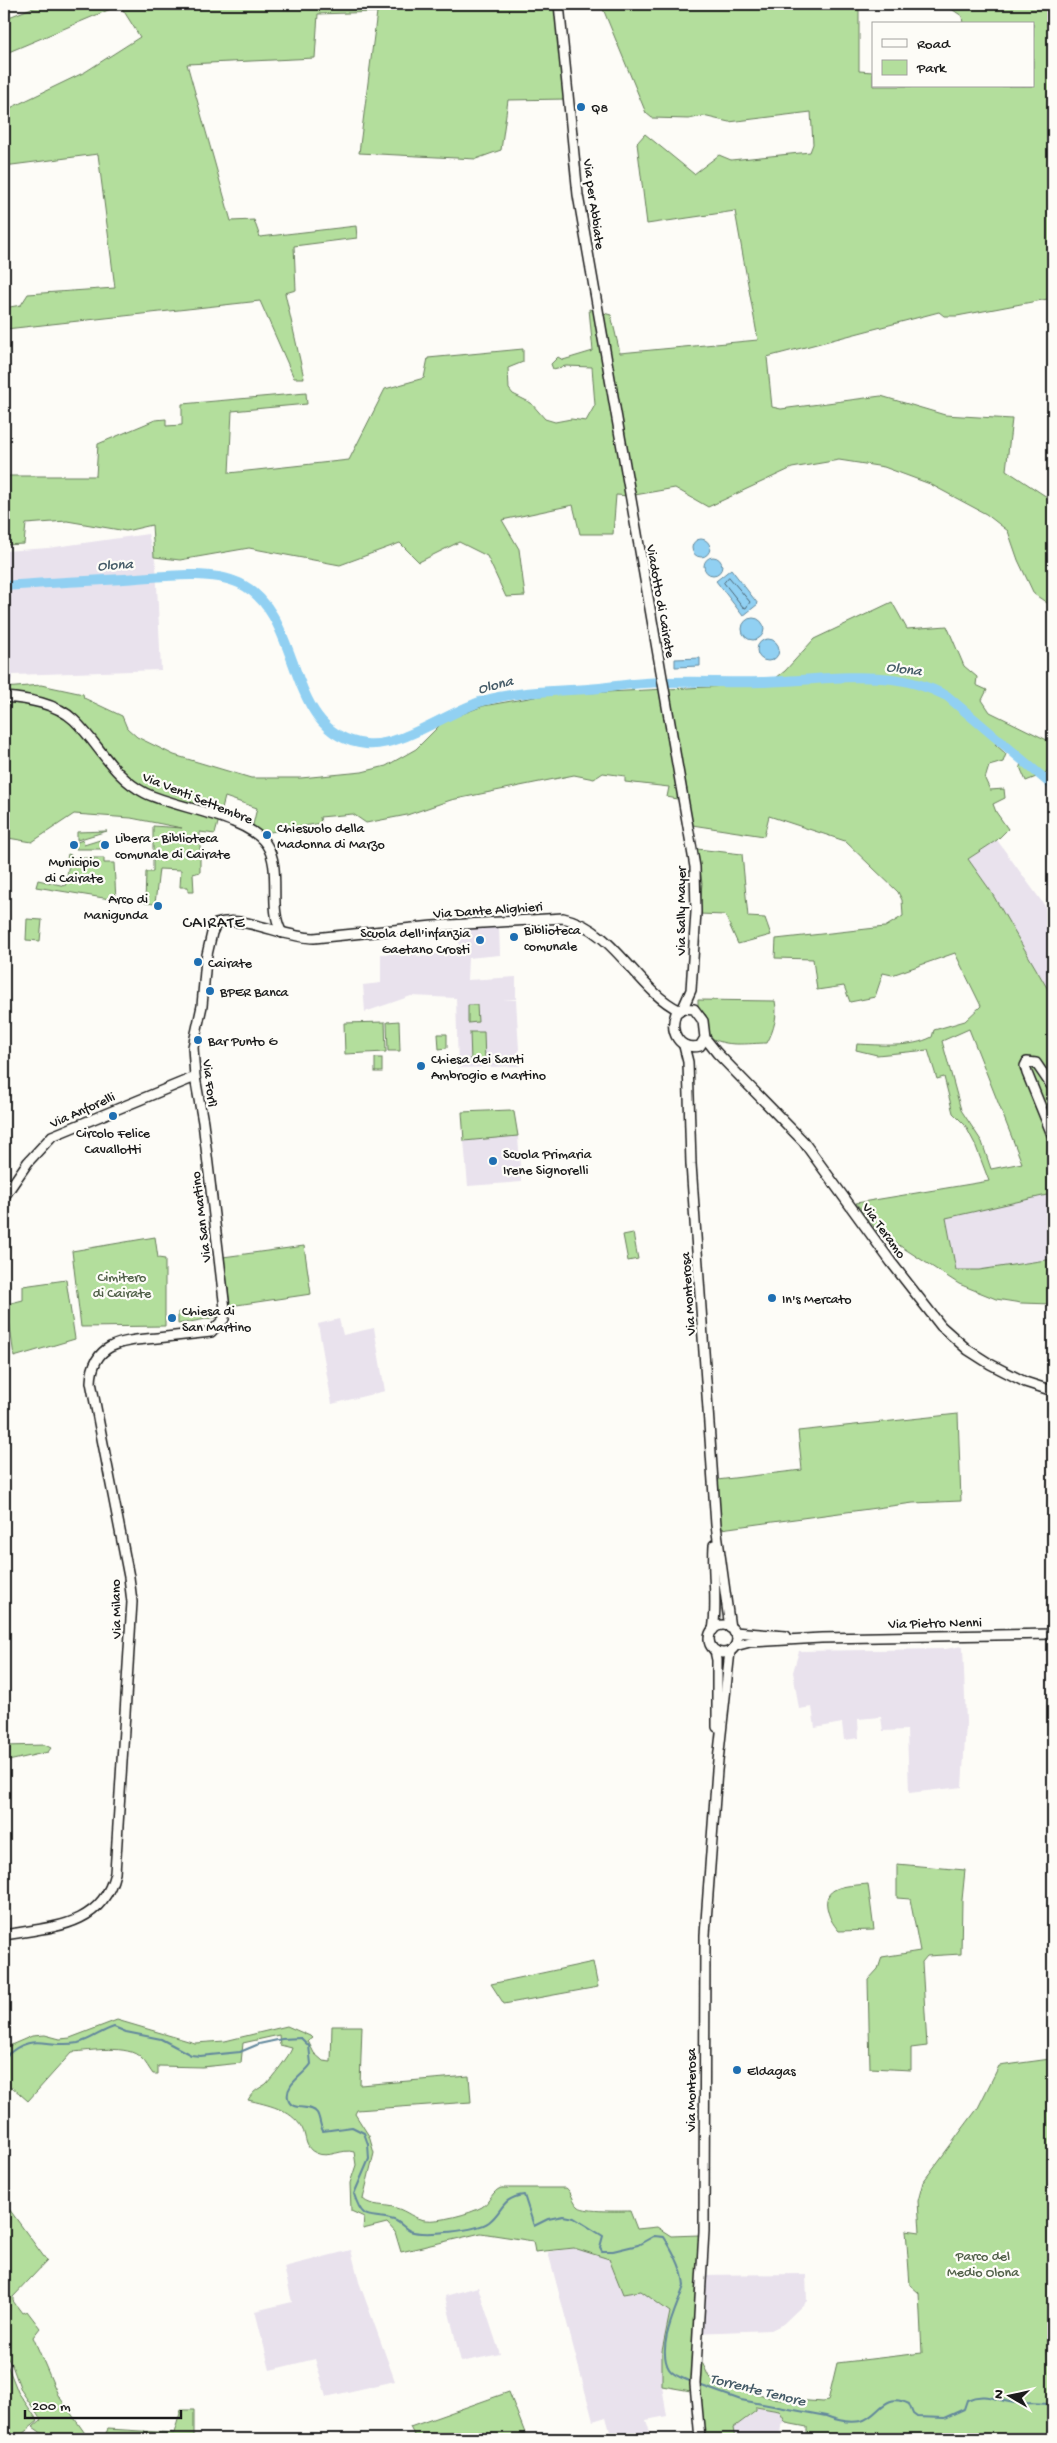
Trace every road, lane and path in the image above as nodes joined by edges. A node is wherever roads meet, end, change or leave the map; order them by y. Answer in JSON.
{"nodes":[{"id":1,"x":559,"y":4,"type":"edge"},
{"id":2,"x":614,"y":408,"type":"joint"},
{"id":3,"x":4,"y":697,"type":"edge"},
{"id":4,"x":684,"y":800,"type":"joint"},
{"id":5,"x":277,"y":919,"type":"junction"},
{"id":6,"x":230,"y":922,"type":"joint"},
{"id":7,"x":268,"y":929,"type":"junction"},
{"id":8,"x":282,"y":932,"type":"junction"},
{"id":9,"x":694,"y":964,"type":"junction"},
{"id":10,"x":694,"y":1009,"type":"junction"},
{"id":11,"x":679,"y":1012,"type":"junction"},
{"id":12,"x":695,"y":1045,"type":"junction"},
{"id":13,"x":195,"y":1077,"type":"junction"},
{"id":14,"x":1053,"y":1088,"type":"edge"},
{"id":15,"x":202,"y":1122,"type":"joint"},
{"id":16,"x":1053,"y":1137,"type":"edge"},
{"id":17,"x":4,"y":1197,"type":"edge"},
{"id":18,"x":225,"y":1309,"type":"joint"},
{"id":19,"x":1053,"y":1391,"type":"edge"},
{"id":20,"x":716,"y":1525,"type":"junction"},
{"id":21,"x":713,"y":1630,"type":"junction"},
{"id":22,"x":732,"y":1630,"type":"junction"},
{"id":23,"x":1052,"y":1634,"type":"edge"},
{"id":24,"x":821,"y":1638,"type":"junction"},
{"id":25,"x":732,"y":1649,"type":"junction"},
{"id":26,"x":715,"y":1651,"type":"junction"},
{"id":27,"x":717,"y":1770,"type":"junction"},
{"id":28,"x":4,"y":1935,"type":"edge"},
{"id":29,"x":700,"y":2439,"type":"edge"}],
"edges":[{"from":1,"to":2,"type":"main road","name":"Via per Abbiate"},
{"from":2,"to":4,"type":"main road","name":"Viadotto di Cairate"},
{"from":3,"to":5,"type":"main road","name":"Via Venti Settembre"},
{"from":4,"to":9,"type":"main road","name":"Via Sally Mayer"},
{"from":5,"to":7,"type":"main road"},
{"from":5,"to":8,"type":"main road","name":"Via Venti Settembre"},
{"from":6,"to":7,"type":"main road","name":"Via Dante Alighieri"},
{"from":6,"to":13,"type":"main road","name":"Via Forlì"},
{"from":7,"to":8,"type":"main road","name":"Via Dante Alighieri"},
{"from":8,"to":11,"type":"main road","name":"Via Dante Alighieri"},
{"from":9,"to":10,"type":"main road","name":"Via Sally Mayer"},
{"from":9,"to":11,"type":"main road","name":"Via Sally Mayer"},
{"from":10,"to":11,"type":"main road"},
{"from":10,"to":12,"type":"main road"},
{"from":11,"to":12,"type":"main road"},
{"from":12,"to":19,"type":"main road","name":"Via Teramo"},
{"from":12,"to":20,"type":"main road","name":"Via Monterosa"},
{"from":13,"to":15,"type":"main road","name":"Via Forlì"},
{"from":13,"to":17,"type":"main road","name":"Via Anforelli"},
{"from":14,"to":16,"type":"main road"},
{"from":15,"to":18,"type":"main road","name":"Via San Martino"},
{"from":18,"to":28,"type":"main road","name":"Via Milano"},
{"from":20,"to":21,"type":"main road","name":"Via Monterosa"},
{"from":20,"to":22,"type":"main road","name":"Via Monterosa"},
{"from":21,"to":22,"type":"main road"},
{"from":21,"to":26,"type":"main road"},
{"from":22,"to":24,"type":"main road","name":"Via Pietro Nenni"},
{"from":22,"to":25,"type":"main road"},
{"from":23,"to":24,"type":"main road","name":"Via Pietro Nenni"},
{"from":24,"to":25,"type":"main road","name":"Via Pietro Nenni"},
{"from":25,"to":26,"type":"main road"},
{"from":25,"to":27,"type":"main road","name":"Via Monterosa"},
{"from":26,"to":27,"type":"main road","name":"Via Monterosa"},
{"from":27,"to":29,"type":"main road","name":"Via Monterosa"}]}
